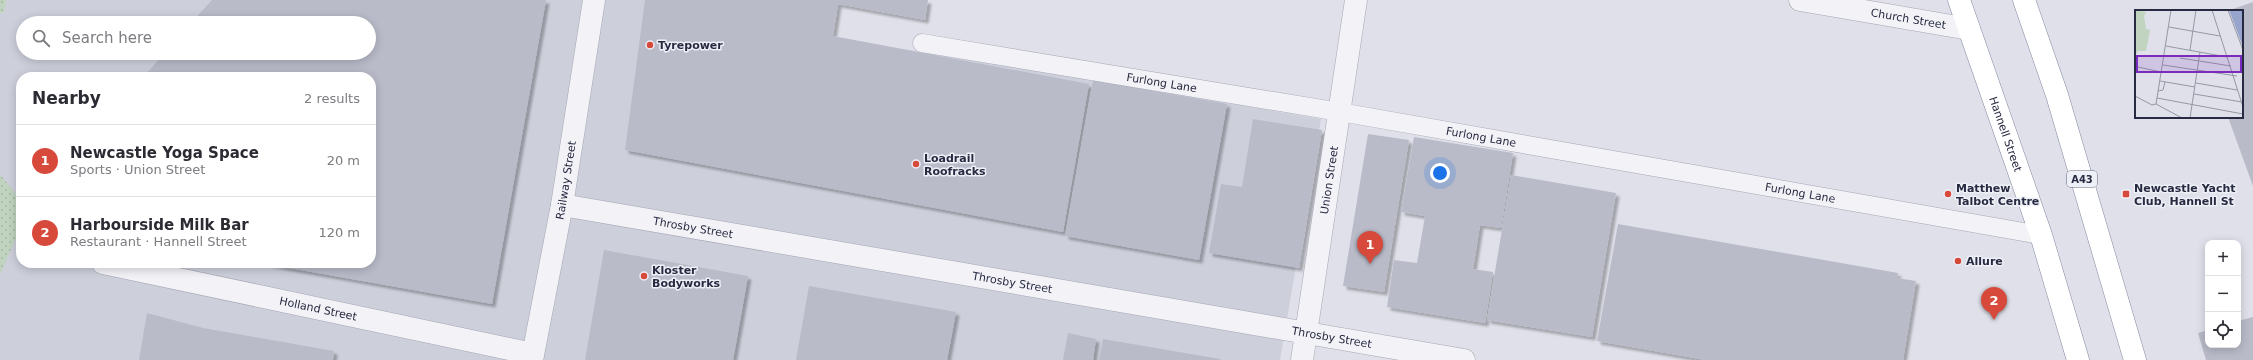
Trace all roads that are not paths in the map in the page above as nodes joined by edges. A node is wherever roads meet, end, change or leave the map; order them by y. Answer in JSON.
{"nodes":[{"id":1,"x":594,"y":0,"type":"edge"},
{"id":2,"x":1356,"y":0,"type":"edge"},
{"id":3,"x":1800,"y":0,"type":"edge"},
{"id":4,"x":1959,"y":0,"type":"edge"},
{"id":5,"x":2024,"y":0,"type":"edge"},
{"id":6,"x":1969,"y":29,"type":"junction"},
{"id":7,"x":922,"y":43,"type":"dead end"},
{"id":8,"x":1340,"y":112,"type":"junction"},
{"id":9,"x":562,"y":205,"type":"junction"},
{"id":10,"x":2041,"y":235,"type":"junction"},
{"id":11,"x":125,"y":268,"type":"edge"},
{"id":12,"x":1307,"y":332,"type":"junction"},
{"id":13,"x":533,"y":357,"type":"edge"},
{"id":14,"x":1302,"y":360,"type":"edge"},
{"id":15,"x":1464,"y":360,"type":"edge"},
{"id":16,"x":2078,"y":360,"type":"edge"},
{"id":17,"x":2135,"y":360,"type":"edge"}],
"edges":[{"from":1,"to":9,"type":"street","name":"Railway Street"},
{"from":2,"to":8,"type":"street","name":"Union Street"},
{"from":3,"to":6,"type":"street","name":"Church Street"},
{"from":4,"to":6,"type":"highway","name":"Hannell Street"},
{"from":5,"to":17,"type":"highway","number":"A43"},
{"from":6,"to":10,"type":"highway","name":"Hannell Street"},
{"from":7,"to":8,"type":"lane","name":"Furlong Lane"},
{"from":8,"to":10,"type":"lane","name":"Furlong Lane"},
{"from":8,"to":12,"type":"street","name":"Union Street"},
{"from":9,"to":12,"type":"street","name":"Throsby Street"},
{"from":9,"to":13,"type":"street","name":"Railway Street"},
{"from":10,"to":16,"type":"highway","name":"Hannell Street"},
{"from":11,"to":13,"type":"street","name":"Holland Street"},
{"from":12,"to":14,"type":"street","name":"Union Street"},
{"from":12,"to":15,"type":"street","name":"Throsby Street"}]}
